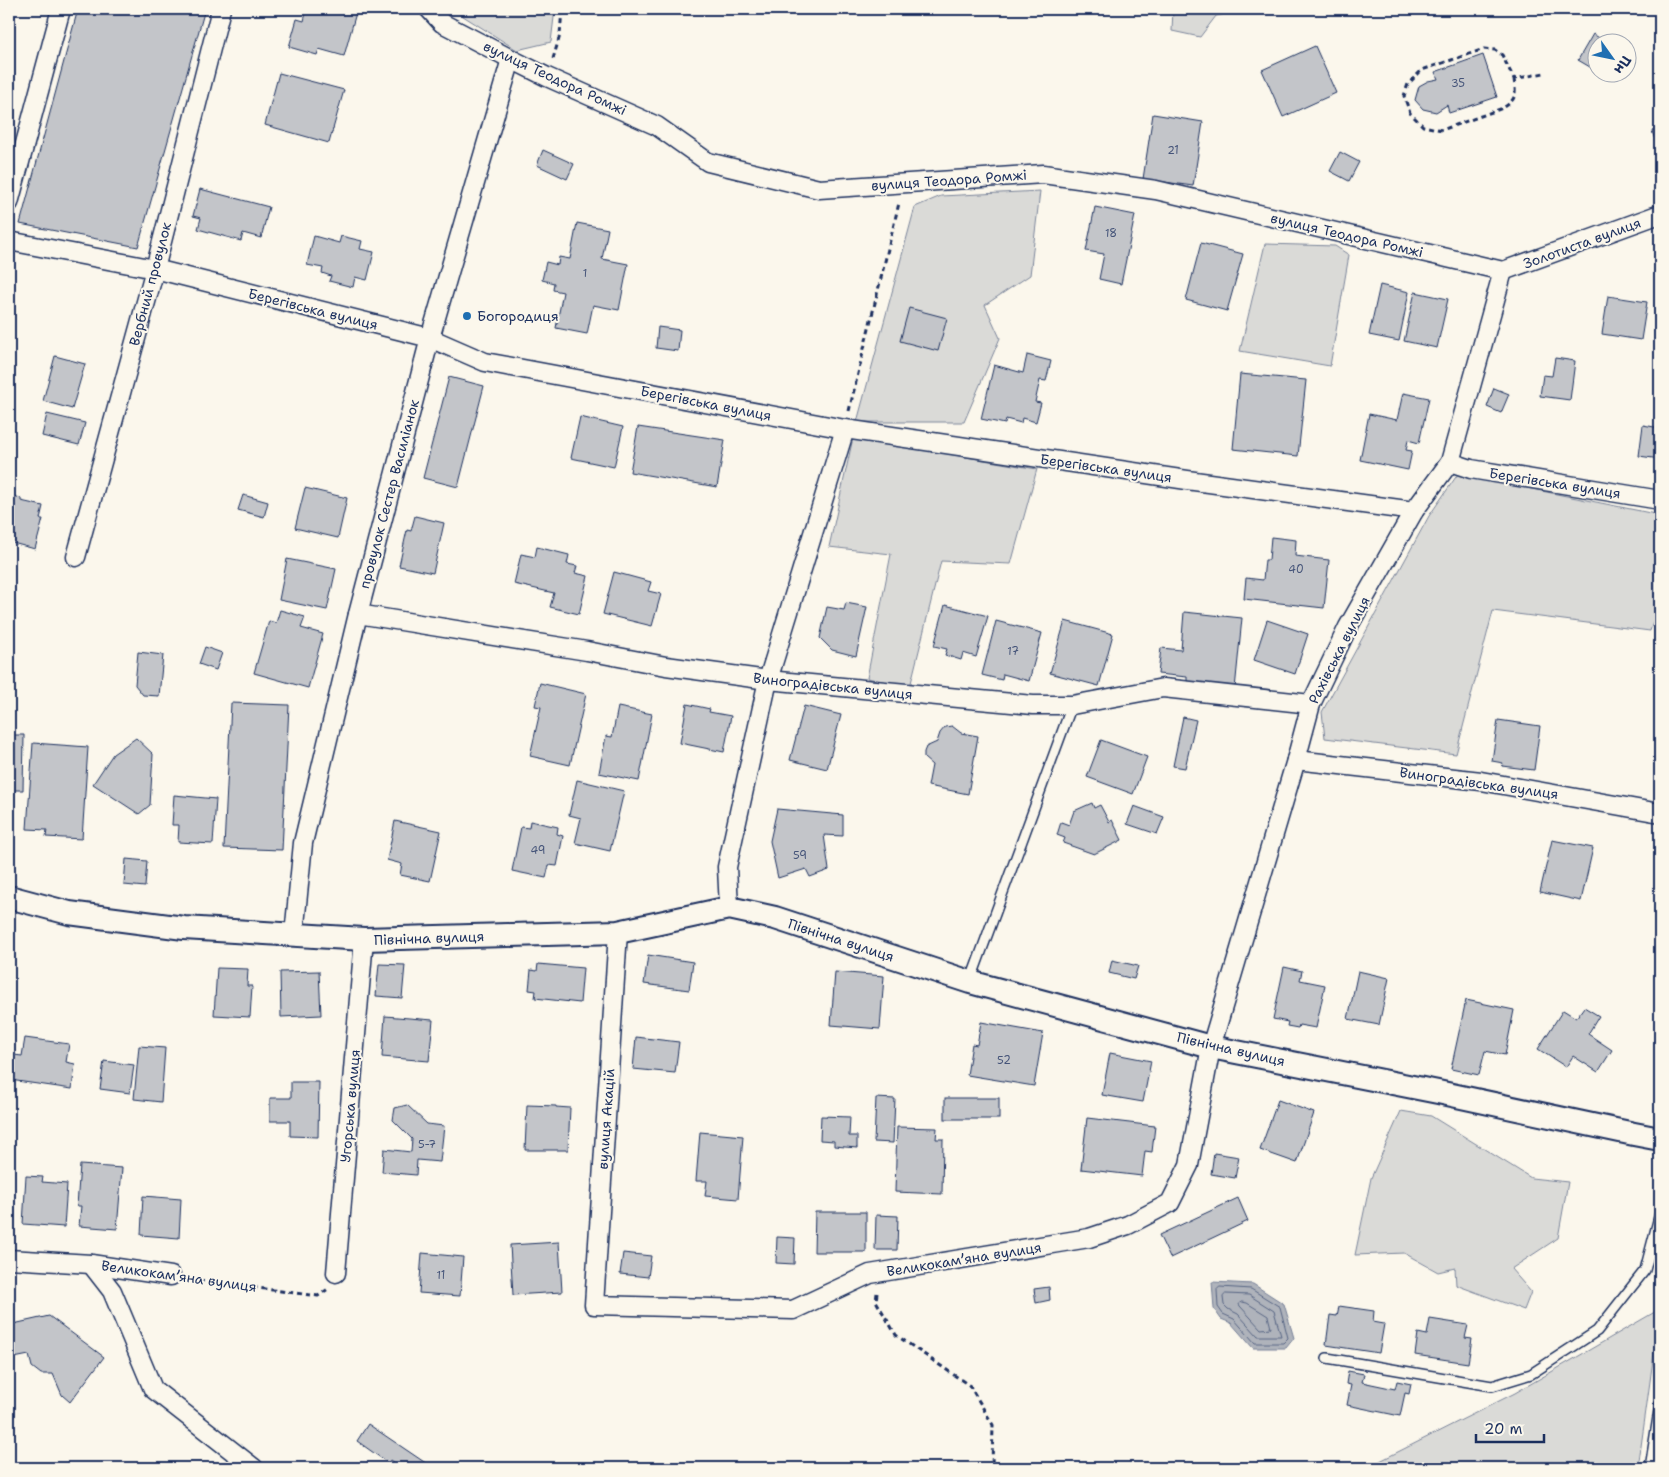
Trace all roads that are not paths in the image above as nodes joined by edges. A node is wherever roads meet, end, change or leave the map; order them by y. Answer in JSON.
{"nodes":[{"id":1,"x":62,"y":9,"type":"edge"},
{"id":2,"x":221,"y":9,"type":"edge"},
{"id":3,"x":429,"y":9,"type":"edge"},
{"id":4,"x":511,"y":59,"type":"junction"},
{"id":5,"x":9,"y":203,"type":"edge"},
{"id":6,"x":1660,"y":214,"type":"edge"},
{"id":7,"x":9,"y":241,"type":"edge"},
{"id":8,"x":155,"y":269,"type":"junction"},
{"id":9,"x":1503,"y":271,"type":"junction"},
{"id":10,"x":430,"y":338,"type":"junction"},
{"id":11,"x":845,"y":429,"type":"junction"},
{"id":12,"x":1450,"y":462,"type":"junction"},
{"id":13,"x":1660,"y":500,"type":"edge"},
{"id":14,"x":1414,"y":511,"type":"junction"},
{"id":15,"x":76,"y":557,"type":"dead end"},
{"id":16,"x":358,"y":614,"type":"junction"},
{"id":17,"x":768,"y":680,"type":"junction"},
{"id":18,"x":1311,"y":704,"type":"junction"},
{"id":19,"x":1072,"y":705,"type":"junction"},
{"id":20,"x":1296,"y":760,"type":"junction"},
{"id":21,"x":1660,"y":813,"type":"edge"},
{"id":22,"x":9,"y":897,"type":"edge"},
{"id":23,"x":728,"y":908,"type":"junction"},
{"id":24,"x":618,"y":932,"type":"junction"},
{"id":25,"x":294,"y":935,"type":"junction"},
{"id":26,"x":364,"y":940,"type":"junction"},
{"id":27,"x":970,"y":982,"type":"junction"},
{"id":28,"x":1211,"y":1047,"type":"junction"},
{"id":29,"x":1660,"y":1139,"type":"edge"},
{"id":30,"x":1660,"y":1213,"type":"edge"},
{"id":31,"x":9,"y":1260,"type":"edge"},
{"id":32,"x":91,"y":1264,"type":"junction"},
{"id":33,"x":336,"y":1273,"type":"road end"},
{"id":34,"x":171,"y":1276,"type":"road end"},
{"id":35,"x":594,"y":1305,"type":"joint"},
{"id":36,"x":1327,"y":1358,"type":"dead end"},
{"id":37,"x":1660,"y":1404,"type":"edge"},
{"id":38,"x":254,"y":1468,"type":"edge"},
{"id":39,"x":1650,"y":1468,"type":"edge"}],
"edges":[{"from":1,"to":5,"type":"street"},
{"from":2,"to":8,"type":"street","name":"Вербний провулок"},
{"from":3,"to":4,"type":"street","name":"вулиця Теодора Ромжі"},
{"from":4,"to":9,"type":"street","name":"вулиця Теодора Ромжі"},
{"from":4,"to":10,"type":"street","name":"провулок Сестер Василіанок"},
{"from":6,"to":9,"type":"street","name":"Золотиста вулиця"},
{"from":7,"to":8,"type":"street","name":"Берегівська вулиця"},
{"from":8,"to":10,"type":"street","name":"Берегівська вулиця"},
{"from":8,"to":15,"type":"street","name":"Вербний провулок"},
{"from":9,"to":12,"type":"street","name":"Рахівська вулиця"},
{"from":10,"to":11,"type":"street","name":"Берегівська вулиця"},
{"from":10,"to":16,"type":"street","name":"провулок Сестер Василіанок"},
{"from":11,"to":14,"type":"street","name":"Берегівська вулиця"},
{"from":11,"to":17,"type":"street"},
{"from":12,"to":13,"type":"street","name":"Берегівська вулиця"},
{"from":12,"to":14,"type":"street","name":"Рахівська вулиця"},
{"from":14,"to":18,"type":"street","name":"Рахівська вулиця"},
{"from":16,"to":17,"type":"street","name":"Виноградівська вулиця"},
{"from":16,"to":25,"type":"street","name":"провулок Сестер Василіанок"},
{"from":17,"to":19,"type":"street","name":"Виноградівська вулиця"},
{"from":17,"to":23,"type":"street"},
{"from":18,"to":19,"type":"street","name":"Виноградівська вулиця"},
{"from":18,"to":20,"type":"street","name":"Рахівська вулиця"},
{"from":19,"to":27,"type":"lane"},
{"from":20,"to":21,"type":"street","name":"Виноградівська вулиця"},
{"from":20,"to":28,"type":"street","name":"Рахівська вулиця"},
{"from":22,"to":25,"type":"street","name":"Північна вулиця"},
{"from":23,"to":24,"type":"street","name":"Північна вулиця"},
{"from":23,"to":27,"type":"street","name":"Північна вулиця"},
{"from":24,"to":26,"type":"street","name":"Північна вулиця"},
{"from":24,"to":35,"type":"street","name":"вулиця Акацій"},
{"from":25,"to":26,"type":"street","name":"Північна вулиця"},
{"from":26,"to":33,"type":"street","name":"Угорська вулиця"},
{"from":27,"to":28,"type":"street","name":"Північна вулиця"},
{"from":28,"to":29,"type":"street","name":"Північна вулиця"},
{"from":28,"to":35,"type":"street","name":"Великокамʼяна вулиця"},
{"from":30,"to":36,"type":"lane"},
{"from":31,"to":32,"type":"street","name":"Великокамʼяна вулиця"},
{"from":32,"to":34,"type":"street","name":"Великокамʼяна вулиця"},
{"from":32,"to":38,"type":"street"},
{"from":37,"to":39,"type":"lane"}]}
